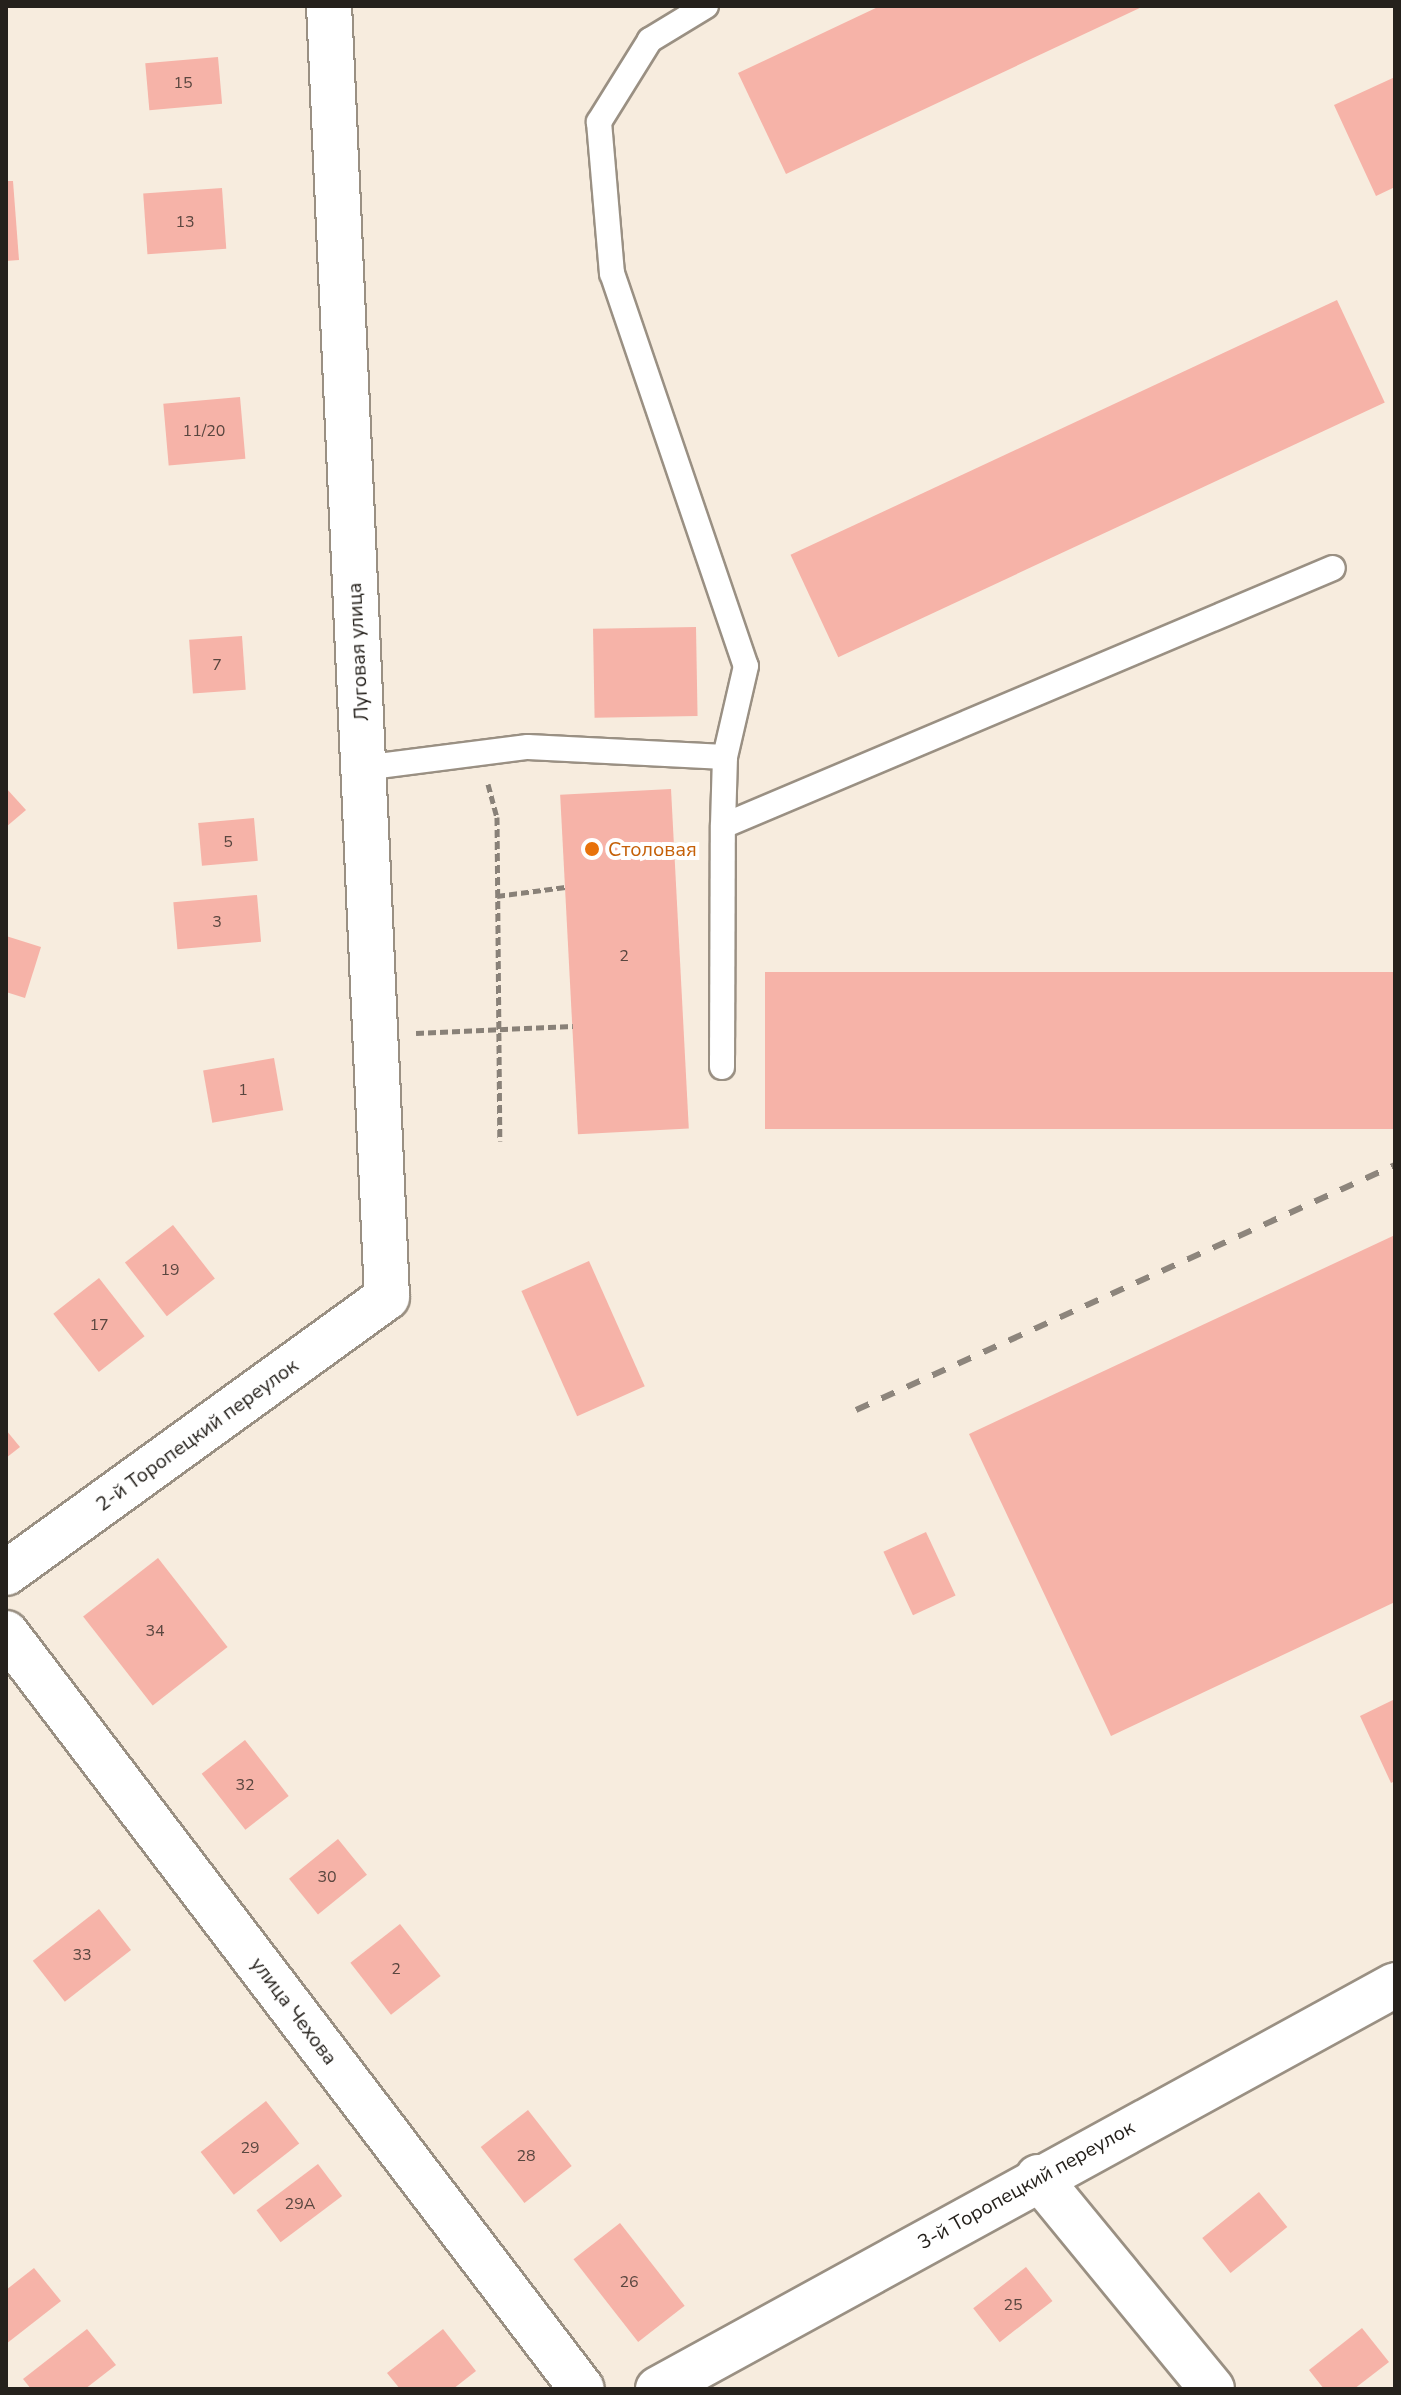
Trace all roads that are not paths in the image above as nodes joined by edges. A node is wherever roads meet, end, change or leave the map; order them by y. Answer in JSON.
{"nodes":[{"id":1,"x":329,"y":6,"type":"edge"},
{"id":2,"x":706,"y":6,"type":"edge"},
{"id":3,"x":1333,"y":568,"type":"dead end"},
{"id":4,"x":725,"y":757,"type":"junction"},
{"id":5,"x":363,"y":768,"type":"junction"},
{"id":6,"x":723,"y":826,"type":"junction"},
{"id":7,"x":722,"y":1067,"type":"dead end"},
{"id":8,"x":387,"y":1297,"type":"joint"},
{"id":9,"x":6,"y":1573,"type":"edge"},
{"id":10,"x":6,"y":1633,"type":"edge"},
{"id":11,"x":1395,"y":1985,"type":"edge"},
{"id":12,"x":1038,"y":2177,"type":"junction"},
{"id":13,"x":582,"y":2389,"type":"edge"},
{"id":14,"x":658,"y":2389,"type":"edge"},
{"id":15,"x":1212,"y":2389,"type":"edge"}],
"edges":[{"from":1,"to":5,"type":"street","name":"Луговая улица"},
{"from":2,"to":4,"type":"lane"},
{"from":3,"to":6,"type":"lane"},
{"from":4,"to":5,"type":"lane"},
{"from":4,"to":6,"type":"lane"},
{"from":5,"to":8,"type":"street","name":"Луговая улица"},
{"from":6,"to":7,"type":"lane"},
{"from":8,"to":9,"type":"street","name":"2-й Торопецкий переулок"},
{"from":10,"to":13,"type":"street","name":"улица Чехова"},
{"from":11,"to":12,"type":"street","name":"3-й Торопецкий переулок"},
{"from":12,"to":14,"type":"street","name":"3-й Торопецкий переулок"},
{"from":12,"to":15,"type":"street"}]}
